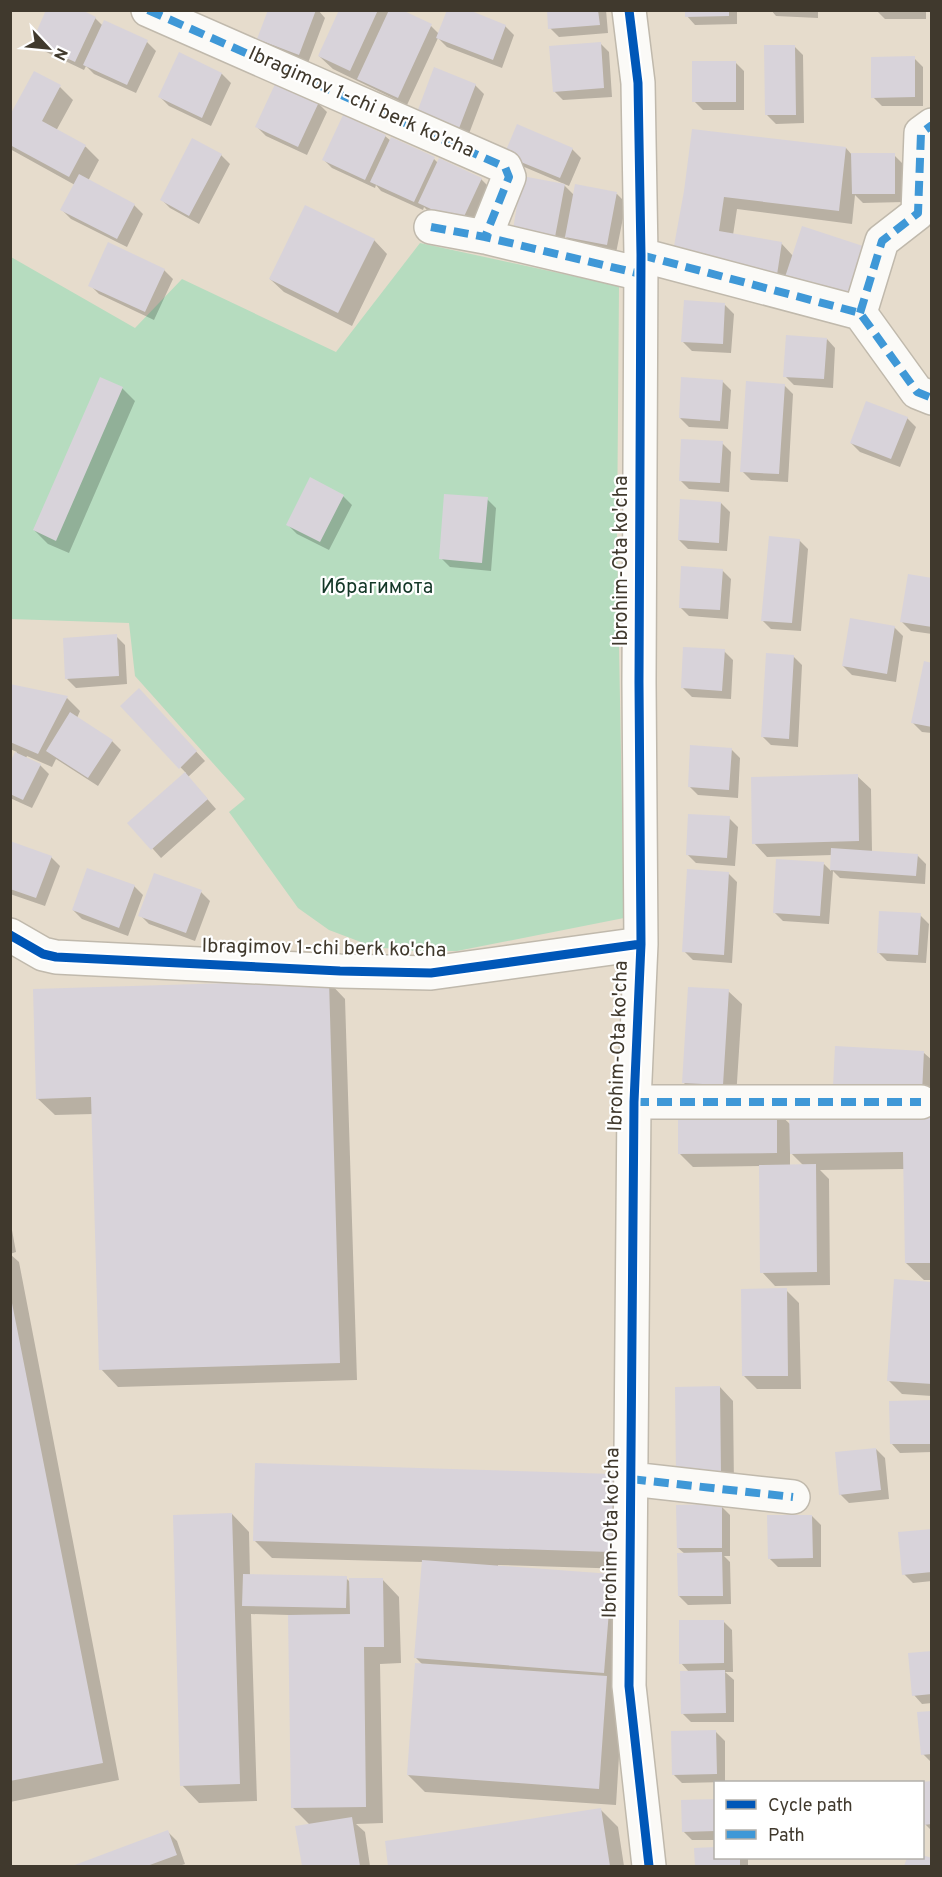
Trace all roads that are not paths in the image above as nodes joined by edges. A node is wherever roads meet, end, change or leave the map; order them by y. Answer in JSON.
{"nodes":[{"id":1,"x":148,"y":10,"type":"edge"},
{"id":2,"x":629,"y":10,"type":"edge"},
{"id":3,"x":932,"y":125,"type":"edge"},
{"id":4,"x":431,"y":226,"type":"dead end"},
{"id":5,"x":485,"y":237,"type":"junction"},
{"id":6,"x":641,"y":264,"type":"junction"},
{"id":7,"x":860,"y":313,"type":"junction"},
{"id":8,"x":932,"y":398,"type":"edge"},
{"id":9,"x":10,"y":935,"type":"edge"},
{"id":10,"x":641,"y":944,"type":"junction"},
{"id":11,"x":634,"y":1102,"type":"junction"},
{"id":12,"x":921,"y":1102,"type":"dead end"},
{"id":13,"x":631,"y":1479,"type":"junction"},
{"id":14,"x":793,"y":1497,"type":"dead end"},
{"id":15,"x":649,"y":1866,"type":"edge"}],
"edges":[{"from":1,"to":5,"type":"street","name":"Ibragimov 1-chi berk ko'cha"},
{"from":2,"to":6,"type":"street","name":"Ibrohim-Ota ko'cha"},
{"from":3,"to":7,"type":"street"},
{"from":4,"to":5,"type":"street"},
{"from":5,"to":6,"type":"street"},
{"from":6,"to":7,"type":"street"},
{"from":6,"to":10,"type":"street","name":"Ibrohim-Ota ko'cha"},
{"from":7,"to":8,"type":"street"},
{"from":9,"to":10,"type":"street","name":"Ibragimov 1-chi berk ko'cha"},
{"from":10,"to":11,"type":"street","name":"Ibrohim-Ota ko'cha"},
{"from":11,"to":12,"type":"street"},
{"from":11,"to":13,"type":"street","name":"Ibrohim-Ota ko'cha"},
{"from":13,"to":14,"type":"street"},
{"from":13,"to":15,"type":"street","name":"Ibrohim-Ota ko'cha"}]}
